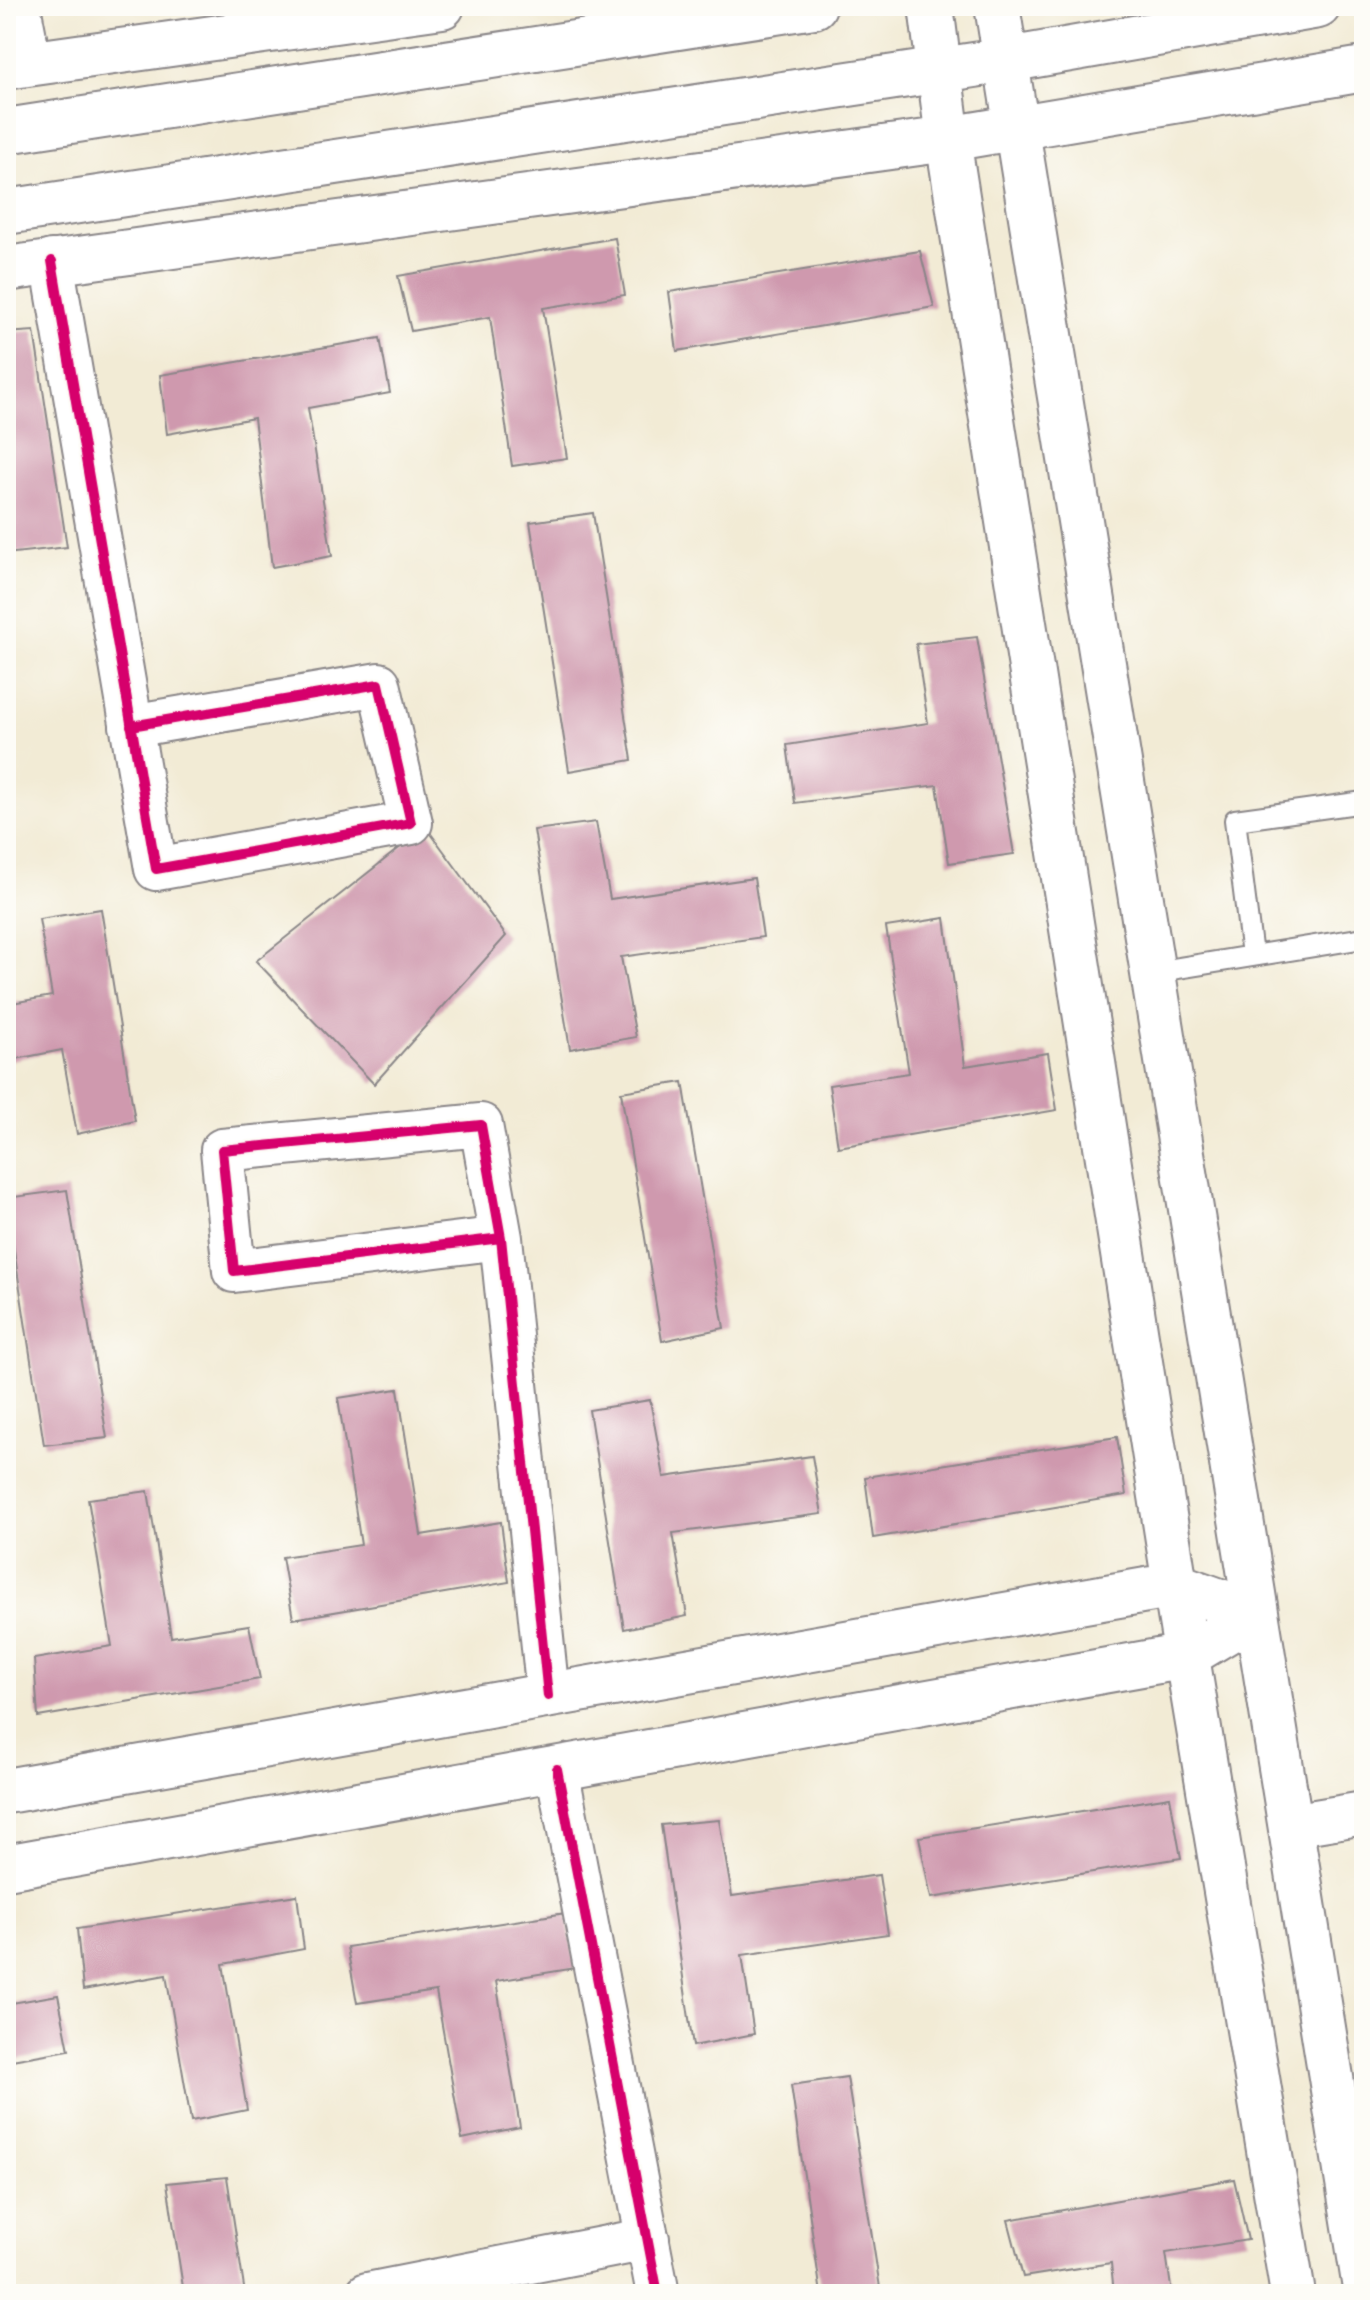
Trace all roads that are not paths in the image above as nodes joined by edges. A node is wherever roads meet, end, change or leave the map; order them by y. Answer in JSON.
{"nodes":[{"id":1,"x":19,"y":6,"type":"edge"},
{"id":2,"x":442,"y":6,"type":"edge"},
{"id":3,"x":814,"y":6,"type":"edge"},
{"id":4,"x":931,"y":6,"type":"edge"},
{"id":5,"x":997,"y":6,"type":"edge"},
{"id":6,"x":1318,"y":6,"type":"edge"},
{"id":7,"x":1007,"y":60,"type":"junction"},
{"id":8,"x":18,"y":65,"type":"edge"},
{"id":9,"x":1364,"y":69,"type":"edge"},
{"id":10,"x":939,"y":70,"type":"junction"},
{"id":11,"x":1017,"y":128,"type":"junction"},
{"id":12,"x":6,"y":131,"type":"edge"},
{"id":13,"x":948,"y":139,"type":"junction"},
{"id":14,"x":6,"y":212,"type":"edge"},
{"id":15,"x":52,"y":261,"type":"junction"},
{"id":16,"x":6,"y":269,"type":"edge"},
{"id":17,"x":131,"y":726,"type":"junction"},
{"id":18,"x":1364,"y":802,"type":"edge"},
{"id":19,"x":1364,"y":938,"type":"edge"},
{"id":20,"x":1252,"y":955,"type":"junction"},
{"id":21,"x":1154,"y":972,"type":"junction"},
{"id":22,"x":501,"y":1238,"type":"junction"},
{"id":23,"x":1175,"y":1585,"type":"junction"},
{"id":24,"x":1256,"y":1614,"type":"junction"},
{"id":25,"x":1186,"y":1656,"type":"junction"},
{"id":26,"x":548,"y":1696,"type":"junction"},
{"id":27,"x":557,"y":1769,"type":"junction"},
{"id":28,"x":6,"y":1791,"type":"edge"},
{"id":29,"x":1364,"y":1813,"type":"edge"},
{"id":30,"x":1291,"y":1825,"type":"junction"},
{"id":31,"x":6,"y":1867,"type":"edge"},
{"id":32,"x":648,"y":2239,"type":"junction"},
{"id":33,"x":1364,"y":2282,"type":"edge"},
{"id":34,"x":367,"y":2294,"type":"edge"},
{"id":35,"x":658,"y":2294,"type":"edge"},
{"id":36,"x":1293,"y":2294,"type":"edge"}],
"edges":[{"from":1,"to":8,"type":"street"},
{"from":2,"to":8,"type":"main road"},
{"from":3,"to":12,"type":"main road"},
{"from":4,"to":10,"type":"main road"},
{"from":5,"to":7,"type":"main road"},
{"from":6,"to":7,"type":"main road"},
{"from":7,"to":10,"type":"main road"},
{"from":7,"to":11,"type":"main road"},
{"from":9,"to":11,"type":"main road"},
{"from":10,"to":13,"type":"main road"},
{"from":10,"to":14,"type":"main road"},
{"from":11,"to":13,"type":"main road"},
{"from":11,"to":21,"type":"main road"},
{"from":13,"to":15,"type":"main road"},
{"from":13,"to":23,"type":"main road"},
{"from":15,"to":16,"type":"main road"},
{"from":15,"to":17,"type":"street"},
{"from":17,"to":17,"type":"street"},
{"from":18,"to":20,"type":"lane"},
{"from":19,"to":20,"type":"lane"},
{"from":20,"to":21,"type":"lane"},
{"from":21,"to":24,"type":"main road"},
{"from":22,"to":22,"type":"street"},
{"from":22,"to":26,"type":"street"},
{"from":23,"to":24,"type":"main road"},
{"from":23,"to":25,"type":"main road"},
{"from":23,"to":26,"type":"main road"},
{"from":24,"to":25,"type":"main road"},
{"from":24,"to":30,"type":"main road"},
{"from":25,"to":27,"type":"main road"},
{"from":25,"to":36,"type":"main road"},
{"from":26,"to":28,"type":"main road"},
{"from":27,"to":31,"type":"main road"},
{"from":27,"to":32,"type":"street"},
{"from":29,"to":30,"type":"street"},
{"from":30,"to":33,"type":"main road"},
{"from":32,"to":34,"type":"street"},
{"from":32,"to":35,"type":"street"}]}
